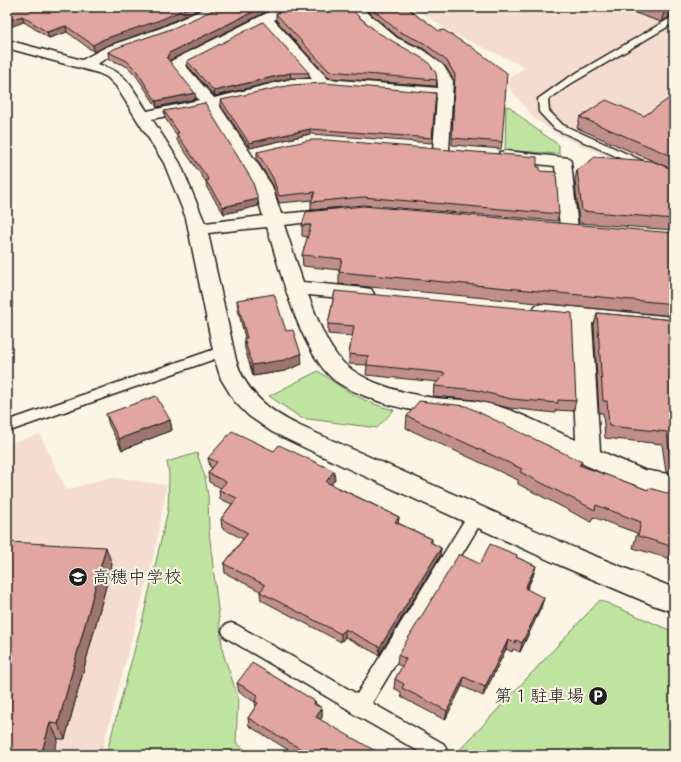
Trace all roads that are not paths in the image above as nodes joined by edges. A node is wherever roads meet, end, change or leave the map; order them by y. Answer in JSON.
{"nodes":[{"id":1,"x":219,"y":7,"type":"edge"},
{"id":2,"x":289,"y":7,"type":"edge"},
{"id":3,"x":353,"y":7,"type":"edge"},
{"id":4,"x":201,"y":10,"type":"edge"},
{"id":5,"x":265,"y":18,"type":"junction"},
{"id":6,"x":674,"y":19,"type":"edge"},
{"id":7,"x":7,"y":44,"type":"edge"},
{"id":8,"x":84,"y":65,"type":"junction"},
{"id":9,"x":324,"y":82,"type":"junction"},
{"id":10,"x":446,"y":93,"type":"junction"},
{"id":11,"x":210,"y":103,"type":"junction"},
{"id":12,"x":144,"y":116,"type":"junction"},
{"id":13,"x":441,"y":150,"type":"edge"},
{"id":14,"x":489,"y":154,"type":"edge"},
{"id":15,"x":674,"y":179,"type":"edge"},
{"id":16,"x":348,"y":213,"type":"edge"},
{"id":17,"x":273,"y":221,"type":"junction"},
{"id":18,"x":197,"y":229,"type":"junction"},
{"id":19,"x":569,"y":229,"type":"edge"},
{"id":20,"x":295,"y":288,"type":"junction"},
{"id":21,"x":383,"y":296,"type":"edge"},
{"id":22,"x":526,"y":310,"type":"edge"},
{"id":23,"x":581,"y":315,"type":"junction"},
{"id":24,"x":674,"y":324,"type":"edge"},
{"id":25,"x":224,"y":352,"type":"junction"},
{"id":26,"x":7,"y":427,"type":"edge"},
{"id":27,"x":588,"y":456,"type":"junction"},
{"id":28,"x":674,"y":485,"type":"edge"},
{"id":29,"x":476,"y":516,"type":"junction"},
{"id":30,"x":674,"y":600,"type":"edge"},
{"id":31,"x":231,"y":631,"type":"dead end"},
{"id":32,"x":360,"y":706,"type":"junction"},
{"id":33,"x":437,"y":751,"type":"dead end"}],
"edges":[{"from":1,"to":4,"type":"street"},
{"from":2,"to":5,"type":"street"},
{"from":3,"to":10,"type":"street"},
{"from":4,"to":8,"type":"street"},
{"from":5,"to":9,"type":"street"},
{"from":5,"to":11,"type":"street"},
{"from":6,"to":15,"type":"lane"},
{"from":7,"to":8,"type":"street"},
{"from":8,"to":12,"type":"street"},
{"from":9,"to":10,"type":"street"},
{"from":9,"to":11,"type":"street"},
{"from":10,"to":13,"type":"street"},
{"from":11,"to":12,"type":"street"},
{"from":11,"to":17,"type":"street"},
{"from":12,"to":18,"type":"street"},
{"from":14,"to":19,"type":"street"},
{"from":16,"to":17,"type":"street"},
{"from":17,"to":18,"type":"street"},
{"from":17,"to":20,"type":"street"},
{"from":18,"to":25,"type":"street"},
{"from":20,"to":21,"type":"street"},
{"from":20,"to":27,"type":"street"},
{"from":22,"to":23,"type":"street"},
{"from":23,"to":24,"type":"street"},
{"from":23,"to":27,"type":"street"},
{"from":25,"to":26,"type":"lane"},
{"from":25,"to":29,"type":"street"},
{"from":27,"to":28,"type":"street"},
{"from":29,"to":30,"type":"street"},
{"from":29,"to":32,"type":"lane"},
{"from":31,"to":32,"type":"lane"},
{"from":32,"to":33,"type":"lane"}]}
